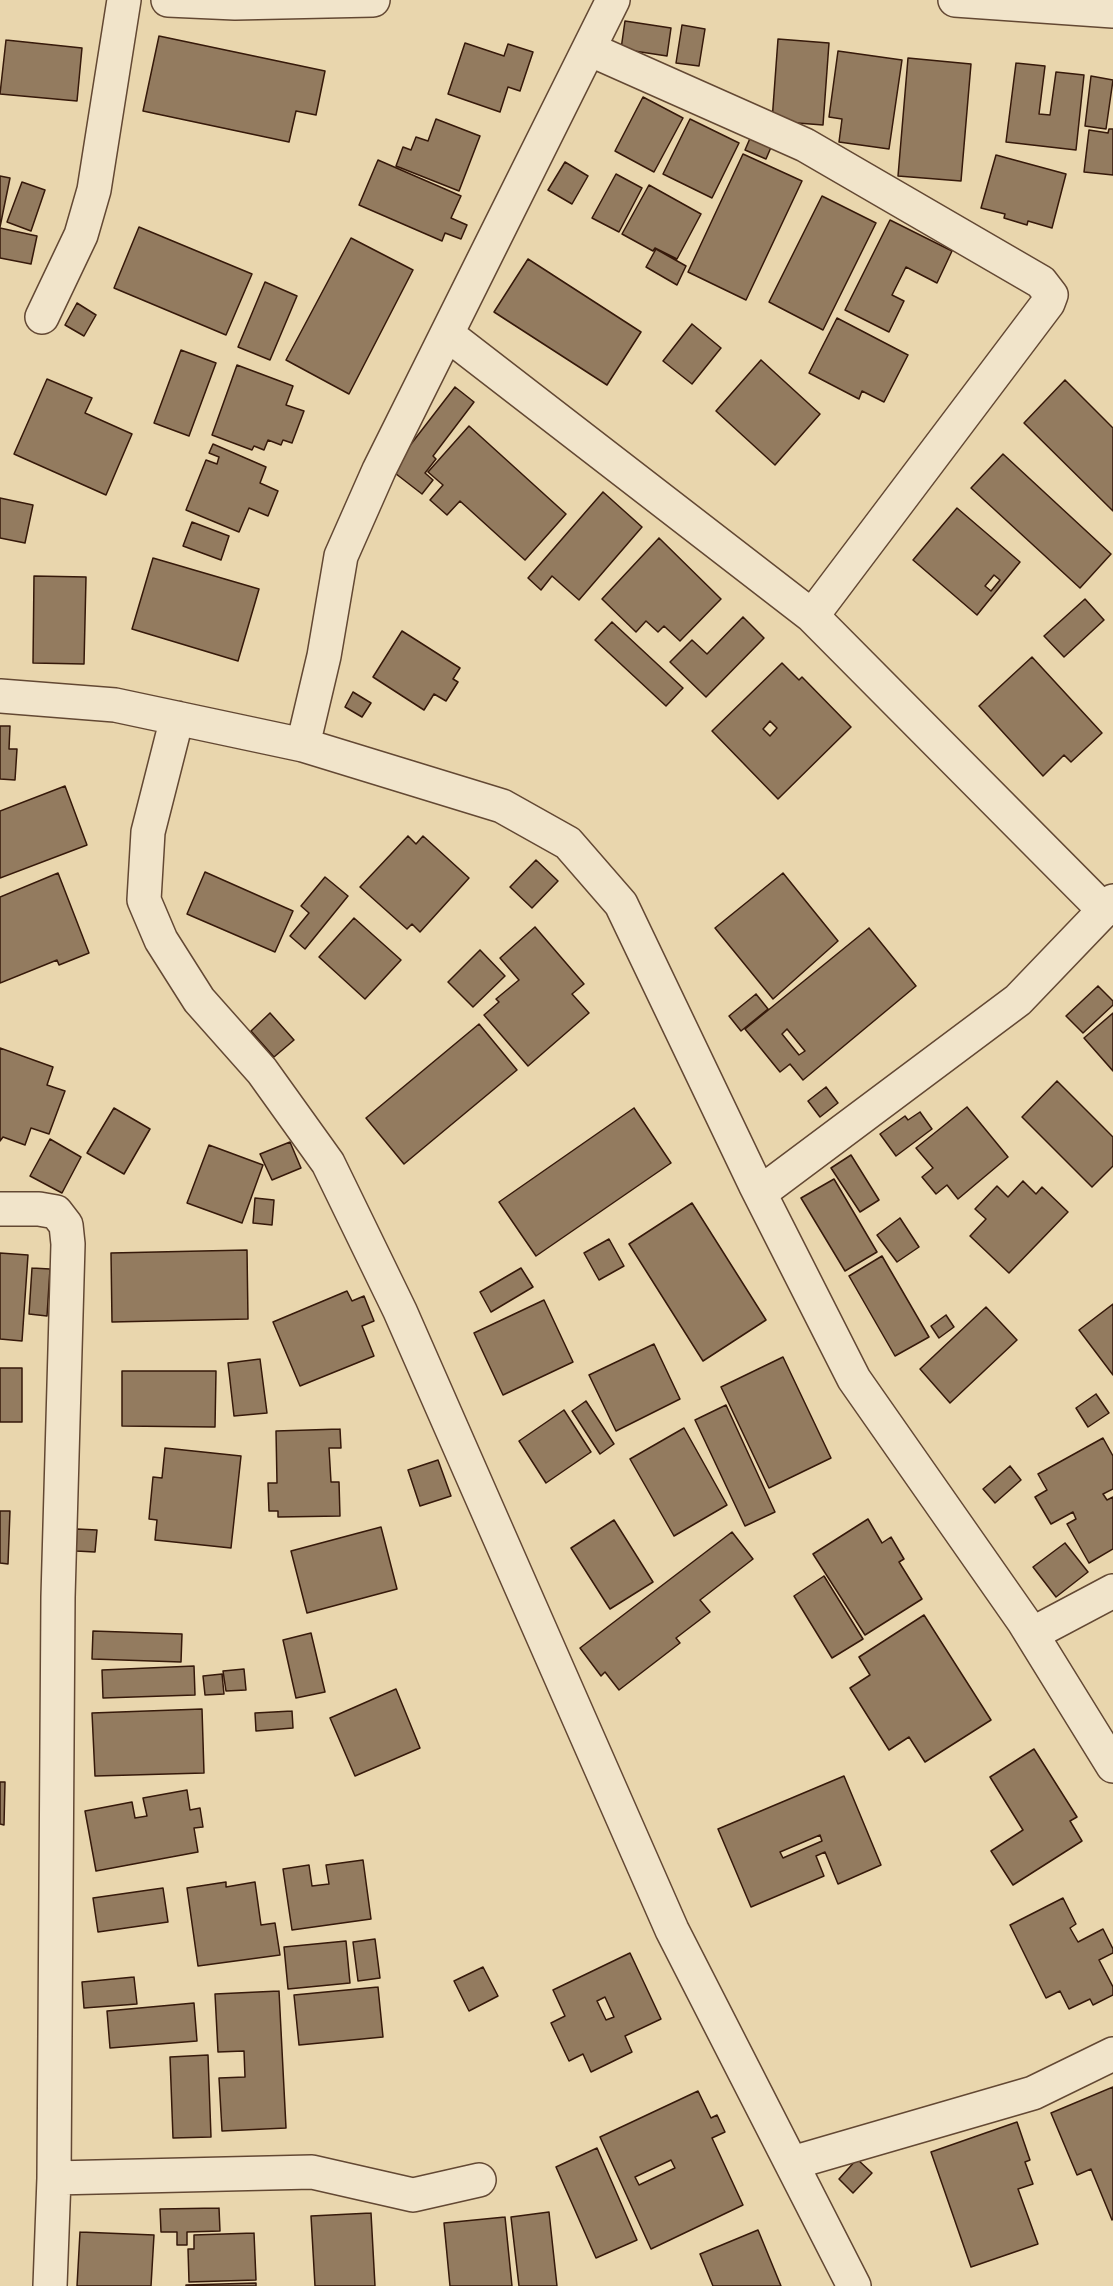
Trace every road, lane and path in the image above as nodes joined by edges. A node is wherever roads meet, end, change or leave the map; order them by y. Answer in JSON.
{"nodes":[{"id":1,"x":124,"y":0,"type":"edge"},
{"id":2,"x":168,"y":0,"type":"edge"},
{"id":3,"x":373,"y":0,"type":"edge"},
{"id":4,"x":613,"y":0,"type":"edge"},
{"id":5,"x":955,"y":0,"type":"edge"},
{"id":6,"x":1005,"y":2,"type":"edge"},
{"id":7,"x":1113,"y":11,"type":"edge"},
{"id":8,"x":589,"y":48,"type":"junction"},
{"id":9,"x":42,"y":317,"type":"dead end"},
{"id":10,"x":447,"y":334,"type":"junction"},
{"id":11,"x":812,"y":616,"type":"junction"},
{"id":12,"x":0,"y":696,"type":"edge"},
{"id":13,"x":177,"y":718,"type":"junction"},
{"id":14,"x":303,"y":745,"type":"junction"},
{"id":15,"x":1108,"y":905,"type":"edge"},
{"id":16,"x":760,"y":1193,"type":"junction"},
{"id":17,"x":0,"y":1209,"type":"edge"},
{"id":18,"x":1113,"y":1592,"type":"edge"},
{"id":19,"x":1032,"y":1634,"type":"junction"},
{"id":20,"x":1113,"y":1766,"type":"edge"},
{"id":21,"x":1113,"y":2054,"type":"edge"},
{"id":22,"x":792,"y":2163,"type":"junction"},
{"id":23,"x":54,"y":2178,"type":"junction"},
{"id":24,"x":480,"y":2180,"type":"dead end"},
{"id":25,"x":50,"y":2286,"type":"edge"},
{"id":26,"x":854,"y":2286,"type":"edge"}],
"edges":[{"from":1,"to":9,"type":"street"},
{"from":2,"to":3,"type":"street"},
{"from":4,"to":8,"type":"street"},
{"from":5,"to":6,"type":"street"},
{"from":6,"to":7,"type":"street"},
{"from":8,"to":10,"type":"street"},
{"from":8,"to":11,"type":"street"},
{"from":10,"to":11,"type":"street"},
{"from":10,"to":14,"type":"street"},
{"from":11,"to":15,"type":"street"},
{"from":12,"to":13,"type":"street"},
{"from":13,"to":14,"type":"street"},
{"from":13,"to":22,"type":"street"},
{"from":14,"to":16,"type":"street"},
{"from":15,"to":16,"type":"street"},
{"from":16,"to":19,"type":"street"},
{"from":17,"to":23,"type":"street"},
{"from":18,"to":19,"type":"street"},
{"from":19,"to":20,"type":"street"},
{"from":21,"to":22,"type":"street"},
{"from":22,"to":26,"type":"street"},
{"from":23,"to":24,"type":"street"},
{"from":23,"to":25,"type":"street"}]}
